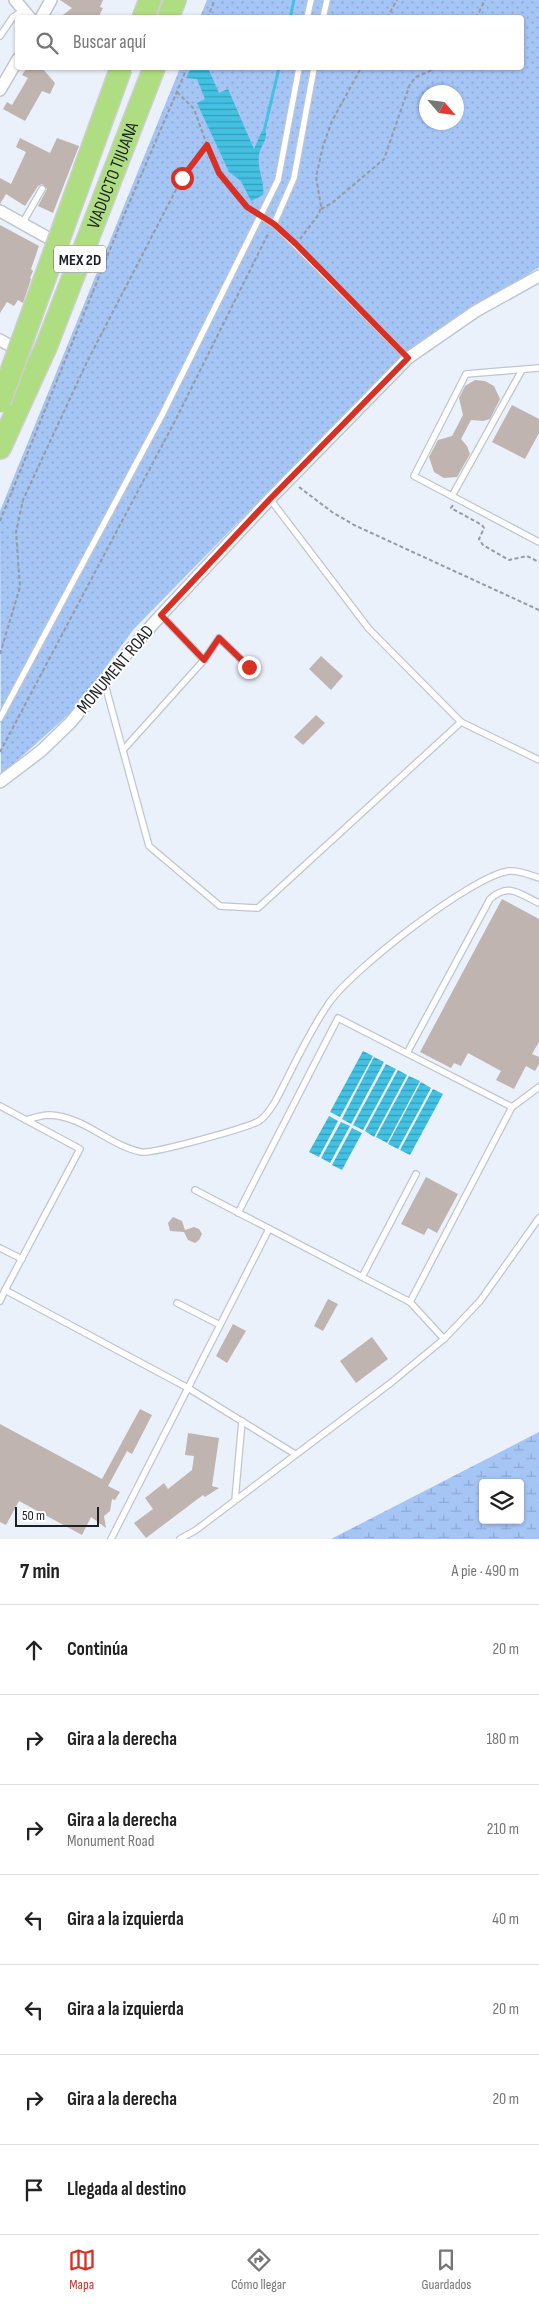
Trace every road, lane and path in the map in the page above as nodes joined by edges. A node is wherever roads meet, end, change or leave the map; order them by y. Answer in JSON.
{"nodes":[{"id":1,"x":15,"y":0,"type":"edge"},
{"id":2,"x":51,"y":0,"type":"edge"},
{"id":3,"x":144,"y":0,"type":"edge"},
{"id":4,"x":150,"y":0,"type":"edge"},
{"id":5,"x":214,"y":0,"type":"edge"},
{"id":6,"x":311,"y":0,"type":"edge"},
{"id":7,"x":327,"y":0,"type":"edge"},
{"id":8,"x":397,"y":0,"type":"edge"},
{"id":9,"x":485,"y":0,"type":"edge"},
{"id":10,"x":27,"y":14,"type":"edge"},
{"id":11,"x":43,"y":15,"type":"edge"},
{"id":12,"x":139,"y":15,"type":"edge"},
{"id":13,"x":144,"y":15,"type":"edge"},
{"id":14,"x":209,"y":15,"type":"edge"},
{"id":15,"x":308,"y":15,"type":"edge"},
{"id":16,"x":324,"y":15,"type":"edge"},
{"id":17,"x":389,"y":15,"type":"edge"},
{"id":18,"x":478,"y":15,"type":"edge"},
{"id":19,"x":15,"y":17,"type":"edge"},
{"id":20,"x":0,"y":36,"type":"edge"},
{"id":21,"x":15,"y":64,"type":"edge"},
{"id":22,"x":122,"y":70,"type":"edge"},
{"id":23,"x":122,"y":70,"type":"edge"},
{"id":24,"x":148,"y":70,"type":"edge"},
{"id":25,"x":153,"y":70,"type":"edge"},
{"id":26,"x":186,"y":70,"type":"edge"},
{"id":27,"x":299,"y":70,"type":"edge"},
{"id":28,"x":314,"y":70,"type":"edge"},
{"id":29,"x":360,"y":70,"type":"edge"},
{"id":30,"x":433,"y":70,"type":"edge"},
{"id":31,"x":0,"y":90,"type":"edge"},
{"id":32,"x":177,"y":92,"type":"junction"},
{"id":33,"x":207,"y":145,"type":"junction"},
{"id":34,"x":42,"y":190,"type":"dead end"},
{"id":35,"x":320,"y":209,"type":"junction"},
{"id":36,"x":0,"y":211,"type":"edge"},
{"id":37,"x":260,"y":216,"type":"junction"},
{"id":38,"x":22,"y":224,"type":"junction"},
{"id":39,"x":274,"y":224,"type":"junction"},
{"id":40,"x":59,"y":244,"type":"junction"},
{"id":41,"x":296,"y":244,"type":"junction"},
{"id":42,"x":539,"y":276,"type":"edge"},
{"id":43,"x":9,"y":345,"type":"edge"},
{"id":44,"x":408,"y":358,"type":"junction"},
{"id":45,"x":539,"y":368,"type":"edge"},
{"id":46,"x":522,"y":370,"type":"junction"},
{"id":47,"x":0,"y":394,"type":"edge"},
{"id":48,"x":0,"y":402,"type":"edge"},
{"id":49,"x":0,"y":448,"type":"edge"},
{"id":50,"x":289,"y":479,"type":"junction"},
{"id":51,"x":454,"y":497,"type":"junction"},
{"id":52,"x":270,"y":499,"type":"junction"},
{"id":53,"x":0,"y":521,"type":"edge"},
{"id":54,"x":539,"y":542,"type":"edge"},
{"id":55,"x":539,"y":562,"type":"edge"},
{"id":56,"x":539,"y":610,"type":"edge"},
{"id":57,"x":161,"y":615,"type":"junction"},
{"id":58,"x":0,"y":654,"type":"edge"},
{"id":59,"x":204,"y":660,"type":"junction"},
{"id":60,"x":249,"y":667,"type":"dead end"},
{"id":61,"x":104,"y":681,"type":"junction"},
{"id":62,"x":0,"y":718,"type":"edge"},
{"id":63,"x":461,"y":722,"type":"junction"},
{"id":64,"x":123,"y":750,"type":"junction"},
{"id":65,"x":0,"y":752,"type":"edge"},
{"id":66,"x":539,"y":760,"type":"edge"},
{"id":67,"x":0,"y":782,"type":"edge"},
{"id":68,"x":539,"y":878,"type":"edge"},
{"id":69,"x":539,"y":903,"type":"edge"},
{"id":70,"x":407,"y":1053,"type":"junction"},
{"id":71,"x":539,"y":1087,"type":"edge"},
{"id":72,"x":0,"y":1106,"type":"edge"},
{"id":73,"x":512,"y":1107,"type":"junction"},
{"id":74,"x":26,"y":1120,"type":"junction"},
{"id":75,"x":416,"y":1174,"type":"dead end"},
{"id":76,"x":195,"y":1190,"type":"dead end"},
{"id":77,"x":238,"y":1213,"type":"junction"},
{"id":78,"x":539,"y":1218,"type":"edge"},
{"id":79,"x":269,"y":1229,"type":"junction"},
{"id":80,"x":0,"y":1248,"type":"edge"},
{"id":81,"x":22,"y":1259,"type":"junction"},
{"id":82,"x":362,"y":1277,"type":"junction"},
{"id":83,"x":5,"y":1290,"type":"junction"},
{"id":84,"x":0,"y":1300,"type":"edge"},
{"id":85,"x":410,"y":1302,"type":"junction"},
{"id":86,"x":177,"y":1303,"type":"dead end"},
{"id":87,"x":220,"y":1325,"type":"junction"},
{"id":88,"x":444,"y":1339,"type":"junction"},
{"id":89,"x":188,"y":1388,"type":"junction"},
{"id":90,"x":242,"y":1421,"type":"junction"},
{"id":91,"x":296,"y":1454,"type":"junction"},
{"id":92,"x":235,"y":1500,"type":"junction"},
{"id":93,"x":111,"y":1539,"type":"edge"},
{"id":94,"x":180,"y":1539,"type":"edge"}],
"edges":[{"from":1,"to":10,"type":"street"},
{"from":2,"to":11,"type":"street"},
{"from":3,"to":12,"type":"highway"},
{"from":4,"to":13,"type":"highway"},
{"from":5,"to":14,"type":"path"},
{"from":6,"to":15,"type":"lane"},
{"from":7,"to":16,"type":"lane"},
{"from":8,"to":17,"type":"path"},
{"from":9,"to":18,"type":"path"},
{"from":19,"to":20,"type":"lane"},
{"from":21,"to":31,"type":"street"},
{"from":22,"to":40,"type":"highway"},
{"from":23,"to":48,"type":"highway","name":"VIADUCTO TIJUANA","number":"MEX 2D","bridge":true},
{"from":24,"to":49,"type":"highway"},
{"from":25,"to":49,"type":"highway","name":"VIADUCTO TIJUANA","number":"MEX 2D"},
{"from":26,"to":32,"type":"path"},
{"from":27,"to":37,"type":"lane"},
{"from":28,"to":39,"type":"lane"},
{"from":29,"to":35,"type":"path"},
{"from":30,"to":35,"type":"path"},
{"from":32,"to":33,"type":"path"},
{"from":32,"to":53,"type":"path"},
{"from":33,"to":37,"type":"path"},
{"from":33,"to":58,"type":"path"},
{"from":34,"to":38,"type":"lane"},
{"from":35,"to":41,"type":"path"},
{"from":36,"to":38,"type":"street"},
{"from":37,"to":39,"type":"lane"},
{"from":37,"to":62,"type":"lane"},
{"from":38,"to":40,"type":"street"},
{"from":39,"to":41,"type":"lane"},
{"from":39,"to":65,"type":"path"},
{"from":40,"to":43,"type":"highway"},
{"from":41,"to":44,"type":"lane"},
{"from":42,"to":44,"type":"street","name":"MONUMENT ROAD"},
{"from":43,"to":47,"type":"highway"},
{"from":44,"to":50,"type":"street","name":"MONUMENT ROAD"},
{"from":45,"to":46,"type":"lane"},
{"from":46,"to":51,"type":"lane"},
{"from":46,"to":51,"type":"lane"},
{"from":50,"to":52,"type":"street","name":"MONUMENT ROAD"},
{"from":50,"to":56,"type":"path"},
{"from":51,"to":54,"type":"lane"},
{"from":51,"to":55,"type":"path"},
{"from":52,"to":57,"type":"street","name":"MONUMENT ROAD"},
{"from":52,"to":63,"type":"lane"},
{"from":57,"to":59,"type":"lane"},
{"from":57,"to":61,"type":"street","name":"MONUMENT ROAD"},
{"from":59,"to":60,"type":"lane"},
{"from":59,"to":64,"type":"lane"},
{"from":61,"to":64,"type":"lane"},
{"from":61,"to":67,"type":"street","name":"MONUMENT ROAD"},
{"from":63,"to":64,"type":"lane"},
{"from":63,"to":66,"type":"lane"},
{"from":68,"to":74,"type":"lane"},
{"from":69,"to":70,"type":"lane"},
{"from":70,"to":73,"type":"lane"},
{"from":70,"to":77,"type":"lane"},
{"from":71,"to":73,"type":"lane"},
{"from":72,"to":74,"type":"lane"},
{"from":73,"to":85,"type":"lane"},
{"from":74,"to":81,"type":"lane"},
{"from":75,"to":82,"type":"lane"},
{"from":76,"to":77,"type":"lane"},
{"from":77,"to":79,"type":"lane"},
{"from":78,"to":88,"type":"lane"},
{"from":79,"to":82,"type":"lane"},
{"from":79,"to":87,"type":"lane"},
{"from":80,"to":81,"type":"lane"},
{"from":81,"to":83,"type":"lane"},
{"from":82,"to":85,"type":"lane"},
{"from":83,"to":84,"type":"lane"},
{"from":83,"to":89,"type":"lane"},
{"from":85,"to":88,"type":"lane"},
{"from":86,"to":87,"type":"lane"},
{"from":87,"to":89,"type":"lane"},
{"from":88,"to":91,"type":"lane"},
{"from":89,"to":90,"type":"lane"},
{"from":89,"to":93,"type":"lane"},
{"from":90,"to":91,"type":"lane"},
{"from":90,"to":92,"type":"lane"},
{"from":91,"to":92,"type":"lane"},
{"from":92,"to":94,"type":"lane"}]}
